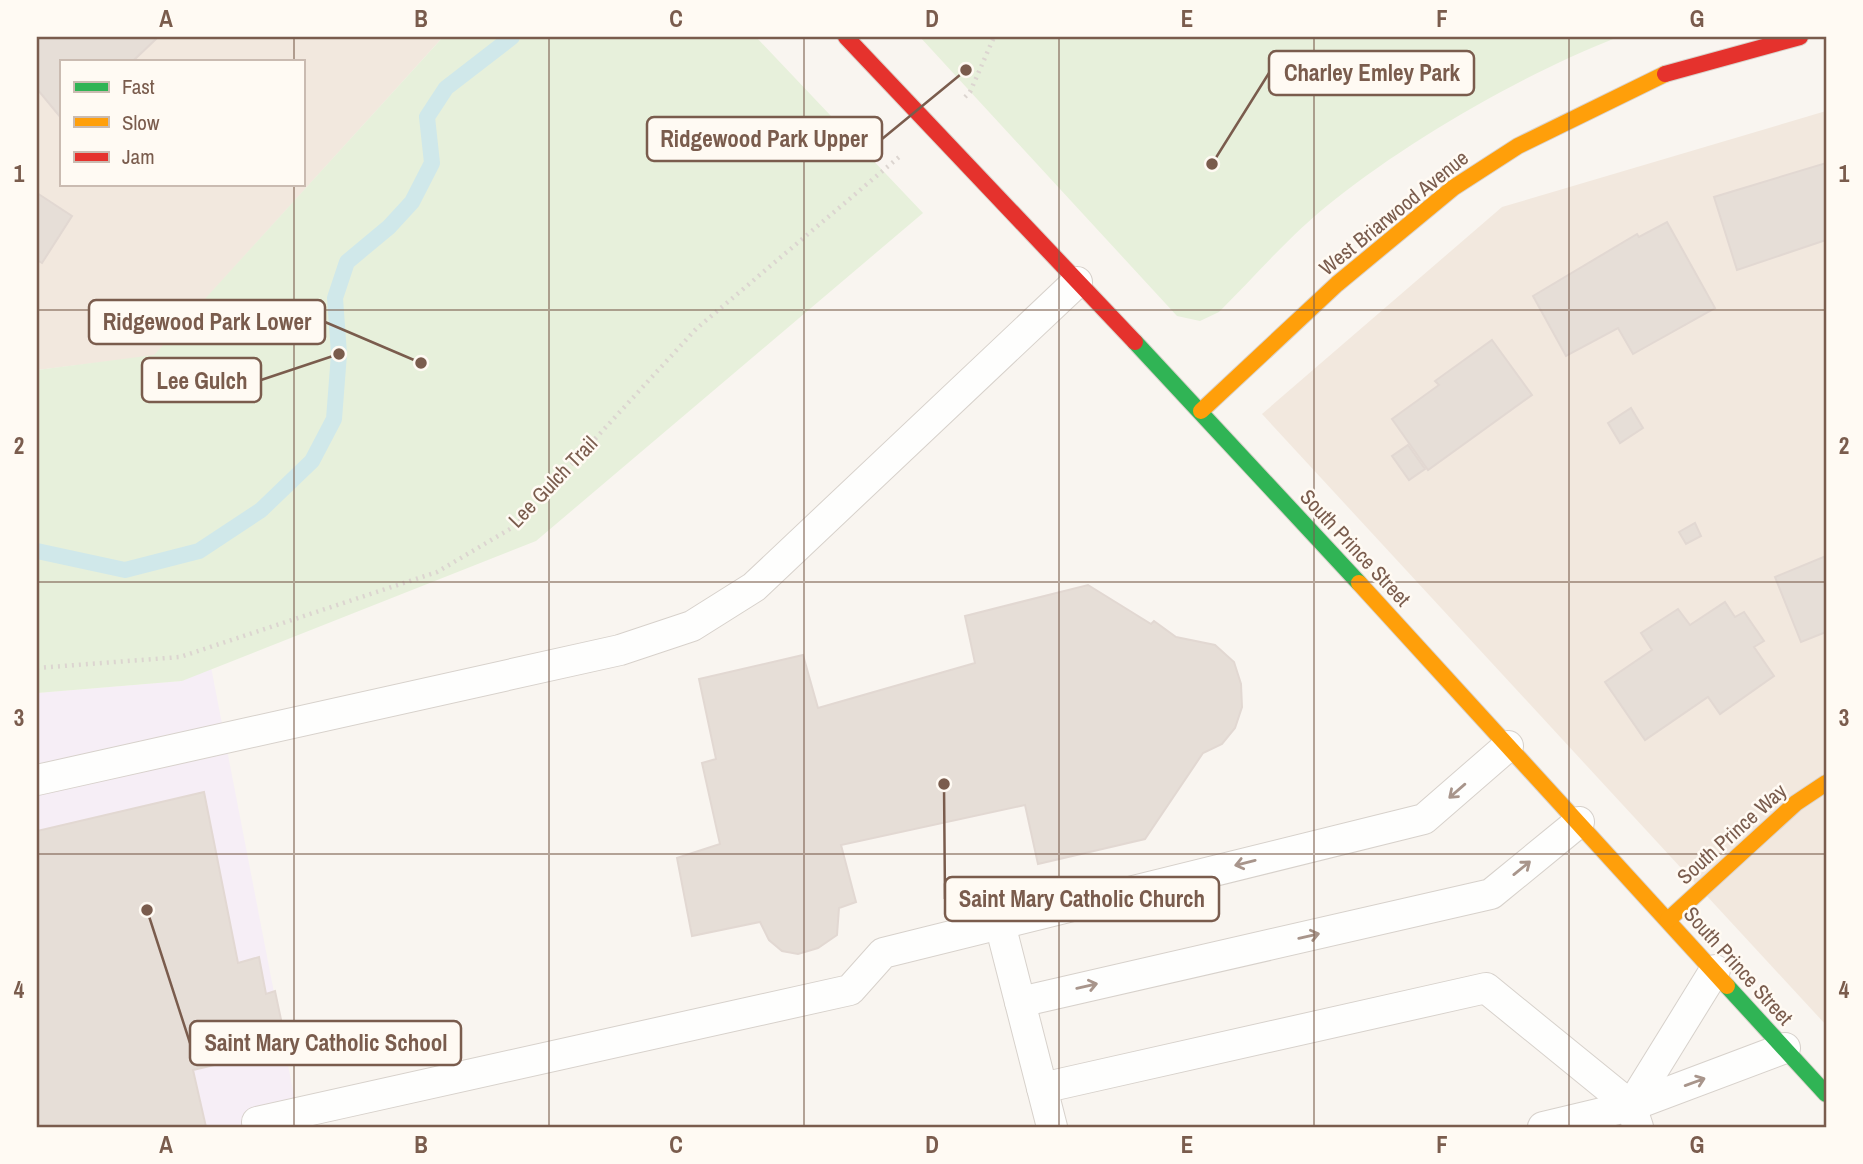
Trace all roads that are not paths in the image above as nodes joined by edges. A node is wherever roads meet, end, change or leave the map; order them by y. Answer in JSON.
{"nodes":[{"id":1,"x":846,"y":37,"type":"edge"},
{"id":2,"x":1800,"y":37,"type":"edge"},
{"id":3,"x":1077,"y":282,"type":"junction"},
{"id":4,"x":1201,"y":411,"type":"junction"},
{"id":5,"x":1508,"y":746,"type":"junction"},
{"id":6,"x":37,"y":780,"type":"edge"},
{"id":7,"x":1826,"y":783,"type":"edge"},
{"id":8,"x":1579,"y":822,"type":"junction"},
{"id":9,"x":1668,"y":920,"type":"junction"},
{"id":10,"x":1000,"y":924,"type":"junction"},
{"id":11,"x":1715,"y":970,"type":"junction"},
{"id":12,"x":1020,"y":1002,"type":"junction"},
{"id":13,"x":1785,"y":1048,"type":"junction"},
{"id":14,"x":1042,"y":1088,"type":"junction"},
{"id":15,"x":1826,"y":1094,"type":"edge"},
{"id":16,"x":1634,"y":1117,"type":"edge"},
{"id":17,"x":258,"y":1127,"type":"edge"},
{"id":18,"x":1052,"y":1127,"type":"edge"},
{"id":19,"x":1543,"y":1127,"type":"edge"}],
"edges":[{"from":1,"to":3,"type":"street","name":"South Prince Street"},
{"from":2,"to":4,"type":"street","name":"West Briarwood Avenue"},
{"from":3,"to":4,"type":"street","name":"South Prince Street"},
{"from":3,"to":6,"type":"lane"},
{"from":4,"to":5,"type":"street","name":"South Prince Street"},
{"from":5,"to":8,"type":"street","name":"South Prince Street"},
{"from":5,"to":10,"type":"lane","one_way":true},
{"from":7,"to":9,"type":"street","name":"South Prince Way"},
{"from":8,"to":9,"type":"street","name":"South Prince Street"},
{"from":12,"to":8,"type":"lane","one_way":true},
{"from":9,"to":11,"type":"street","name":"South Prince Street"},
{"from":10,"to":12,"type":"lane"},
{"from":10,"to":17,"type":"lane"},
{"from":11,"to":13,"type":"street","name":"South Prince Street"},
{"from":11,"to":16,"type":"lane"},
{"from":12,"to":14,"type":"lane"},
{"from":13,"to":15,"type":"street","name":"South Prince Street"},
{"from":16,"to":13,"type":"lane","one_way":true},
{"from":14,"to":16,"type":"lane"},
{"from":14,"to":18,"type":"lane"},
{"from":16,"to":19,"type":"lane"}]}
